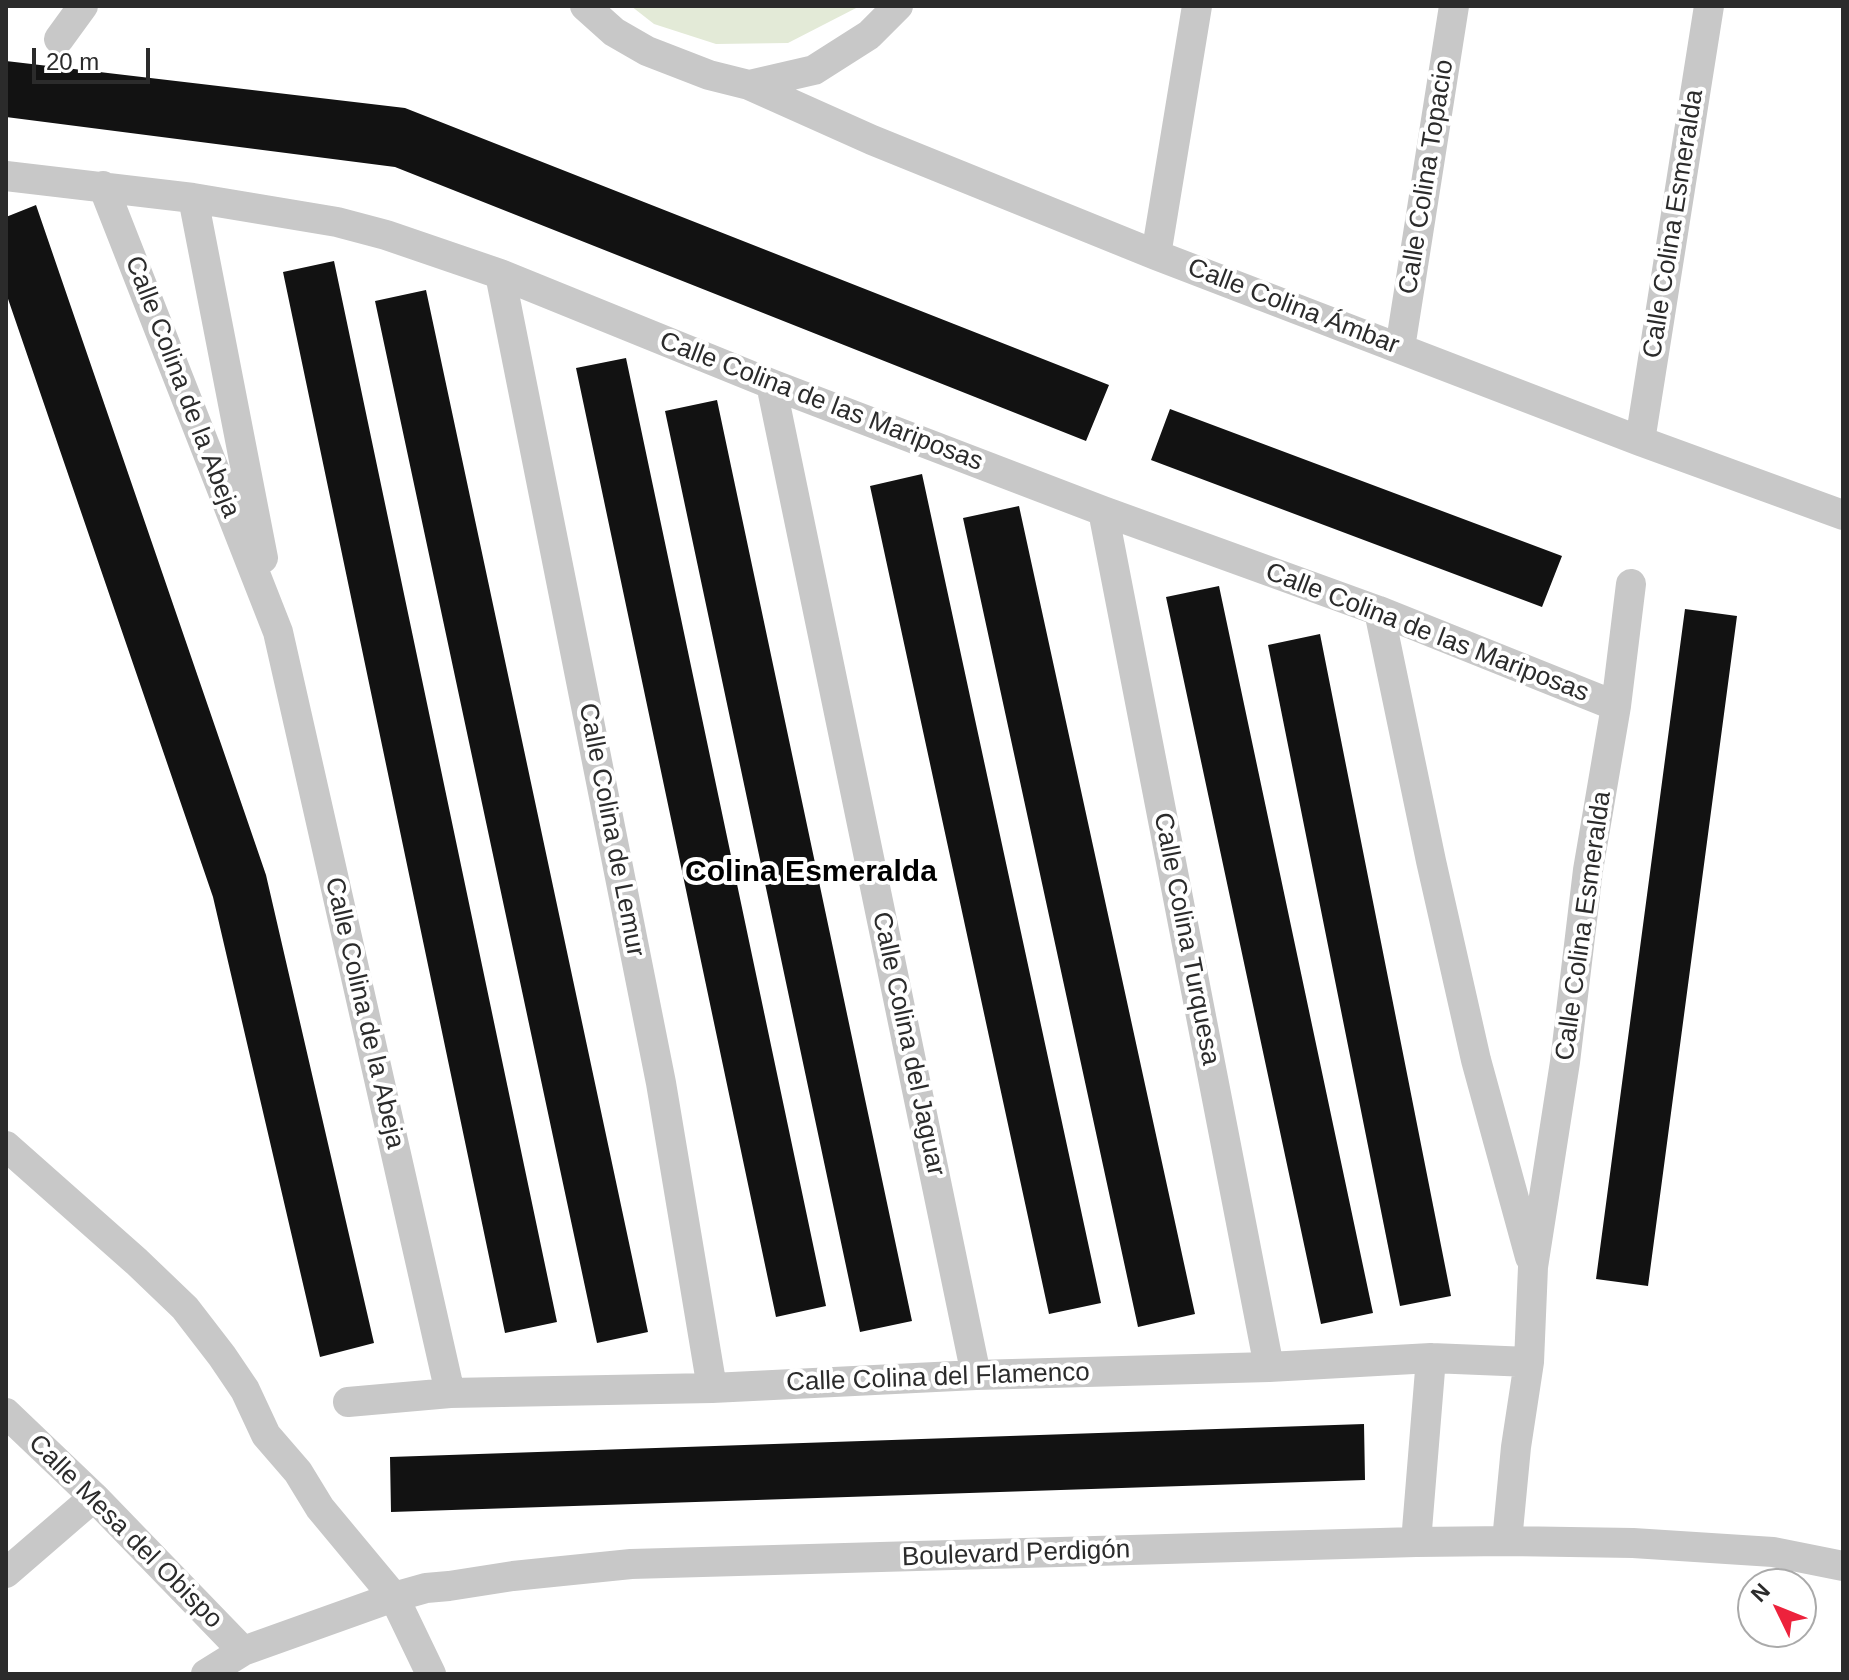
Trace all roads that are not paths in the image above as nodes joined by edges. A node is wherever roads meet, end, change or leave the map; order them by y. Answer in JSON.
{"nodes":[{"id":1,"x":83,"y":6,"type":"edge"},
{"id":2,"x":898,"y":6,"type":"edge"},
{"id":3,"x":1197,"y":6,"type":"edge"},
{"id":4,"x":1454,"y":6,"type":"edge"},
{"id":5,"x":1709,"y":6,"type":"edge"},
{"id":6,"x":579,"y":7,"type":"edge"},
{"id":7,"x":59,"y":39,"type":"dead end"},
{"id":8,"x":749,"y":85,"type":"junction"},
{"id":9,"x":6,"y":176,"type":"edge"},
{"id":10,"x":103,"y":186,"type":"junction"},
{"id":11,"x":193,"y":198,"type":"junction"},
{"id":12,"x":1156,"y":255,"type":"junction"},
{"id":13,"x":500,"y":274,"type":"junction"},
{"id":14,"x":1400,"y":348,"type":"junction"},
{"id":15,"x":771,"y":384,"type":"junction"},
{"id":16,"x":1640,"y":441,"type":"junction"},
{"id":17,"x":1103,"y":511,"type":"junction"},
{"id":18,"x":1843,"y":515,"type":"edge"},
{"id":19,"x":1631,"y":584,"type":"dead end"},
{"id":20,"x":1379,"y":611,"type":"junction"},
{"id":21,"x":278,"y":632,"type":"junction"},
{"id":22,"x":1616,"y":706,"type":"junction"},
{"id":23,"x":6,"y":1146,"type":"edge"},
{"id":24,"x":1533,"y":1267,"type":"junction"},
{"id":25,"x":1431,"y":1358,"type":"junction"},
{"id":26,"x":1529,"y":1362,"type":"junction"},
{"id":27,"x":1269,"y":1367,"type":"junction"},
{"id":28,"x":976,"y":1375,"type":"junction"},
{"id":29,"x":712,"y":1388,"type":"junction"},
{"id":30,"x":450,"y":1393,"type":"junction"},
{"id":31,"x":348,"y":1402,"type":"dead end"},
{"id":32,"x":6,"y":1413,"type":"edge"},
{"id":33,"x":94,"y":1497,"type":"junction"},
{"id":34,"x":1507,"y":1541,"type":"junction"},
{"id":35,"x":1416,"y":1542,"type":"junction"},
{"id":36,"x":1843,"y":1566,"type":"edge"},
{"id":37,"x":6,"y":1573,"type":"edge"},
{"id":38,"x":394,"y":1597,"type":"junction"},
{"id":39,"x":243,"y":1651,"type":"junction"},
{"id":40,"x":206,"y":1674,"type":"edge"},
{"id":41,"x":431,"y":1674,"type":"edge"}],
"edges":[{"from":1,"to":7,"type":"street"},
{"from":2,"to":8,"type":"street"},
{"from":3,"to":12,"type":"street"},
{"from":4,"to":14,"type":"street","name":"Calle Colina Topacio"},
{"from":5,"to":16,"type":"street","name":"Calle Colina Esmeralda"},
{"from":6,"to":8,"type":"street","name":"Calle Colina Ámbar"},
{"from":8,"to":12,"type":"street","name":"Calle Colina Ámbar"},
{"from":9,"to":10,"type":"street","name":"Calle Colina de las Mariposas"},
{"from":10,"to":11,"type":"street","name":"Calle Colina de las Mariposas"},
{"from":10,"to":21,"type":"street","name":"Calle Colina de la Abeja"},
{"from":11,"to":13,"type":"street","name":"Calle Colina de las Mariposas"},
{"from":11,"to":21,"type":"street","name":"Calle Colina de la Abeja"},
{"from":12,"to":14,"type":"street","name":"Calle Colina Ámbar"},
{"from":13,"to":15,"type":"street","name":"Calle Colina de las Mariposas"},
{"from":13,"to":29,"type":"street","name":"Calle Colina de Lemur"},
{"from":14,"to":16,"type":"street","name":"Calle Colina Ámbar"},
{"from":15,"to":17,"type":"street","name":"Calle Colina de las Mariposas"},
{"from":15,"to":28,"type":"street","name":"Calle Colina del Jaguar"},
{"from":16,"to":18,"type":"street","name":"Calle Colina Ámbar"},
{"from":17,"to":20,"type":"street","name":"Calle Colina de las Mariposas"},
{"from":17,"to":27,"type":"street","name":"Calle Colina Turquesa"},
{"from":19,"to":22,"type":"street","name":"Calle Colina Esmeralda"},
{"from":20,"to":22,"type":"street","name":"Calle Colina de las Mariposas"},
{"from":20,"to":24,"type":"street","name":"Calle Colina Esmeralda"},
{"from":21,"to":30,"type":"street","name":"Calle Colina de la Abeja"},
{"from":22,"to":24,"type":"street","name":"Calle Colina Esmeralda"},
{"from":23,"to":38,"type":"street"},
{"from":24,"to":26,"type":"street","name":"Calle Colina Esmeralda"},
{"from":25,"to":26,"type":"street","name":"Calle Colina del Flamenco"},
{"from":25,"to":27,"type":"street","name":"Calle Colina del Flamenco"},
{"from":25,"to":35,"type":"street"},
{"from":26,"to":34,"type":"street","name":"Calle Colina Esmeralda"},
{"from":27,"to":28,"type":"street","name":"Calle Colina del Flamenco"},
{"from":28,"to":29,"type":"street","name":"Calle Colina del Flamenco"},
{"from":29,"to":30,"type":"street","name":"Calle Colina del Flamenco"},
{"from":30,"to":31,"type":"street","name":"Calle Colina del Flamenco"},
{"from":32,"to":33,"type":"street","name":"Calle Mesa del Obispo"},
{"from":33,"to":37,"type":"street"},
{"from":33,"to":39,"type":"street","name":"Calle Mesa del Obispo"},
{"from":34,"to":35,"type":"street","name":"Boulevard Perdigón"},
{"from":34,"to":36,"type":"street","name":"Boulevard Perdigón"},
{"from":35,"to":38,"type":"street","name":"Boulevard Perdigón"},
{"from":38,"to":39,"type":"street","name":"Boulevard Perdigón"},
{"from":38,"to":41,"type":"street"},
{"from":39,"to":40,"type":"street","name":"Boulevard Perdigón"}]}
